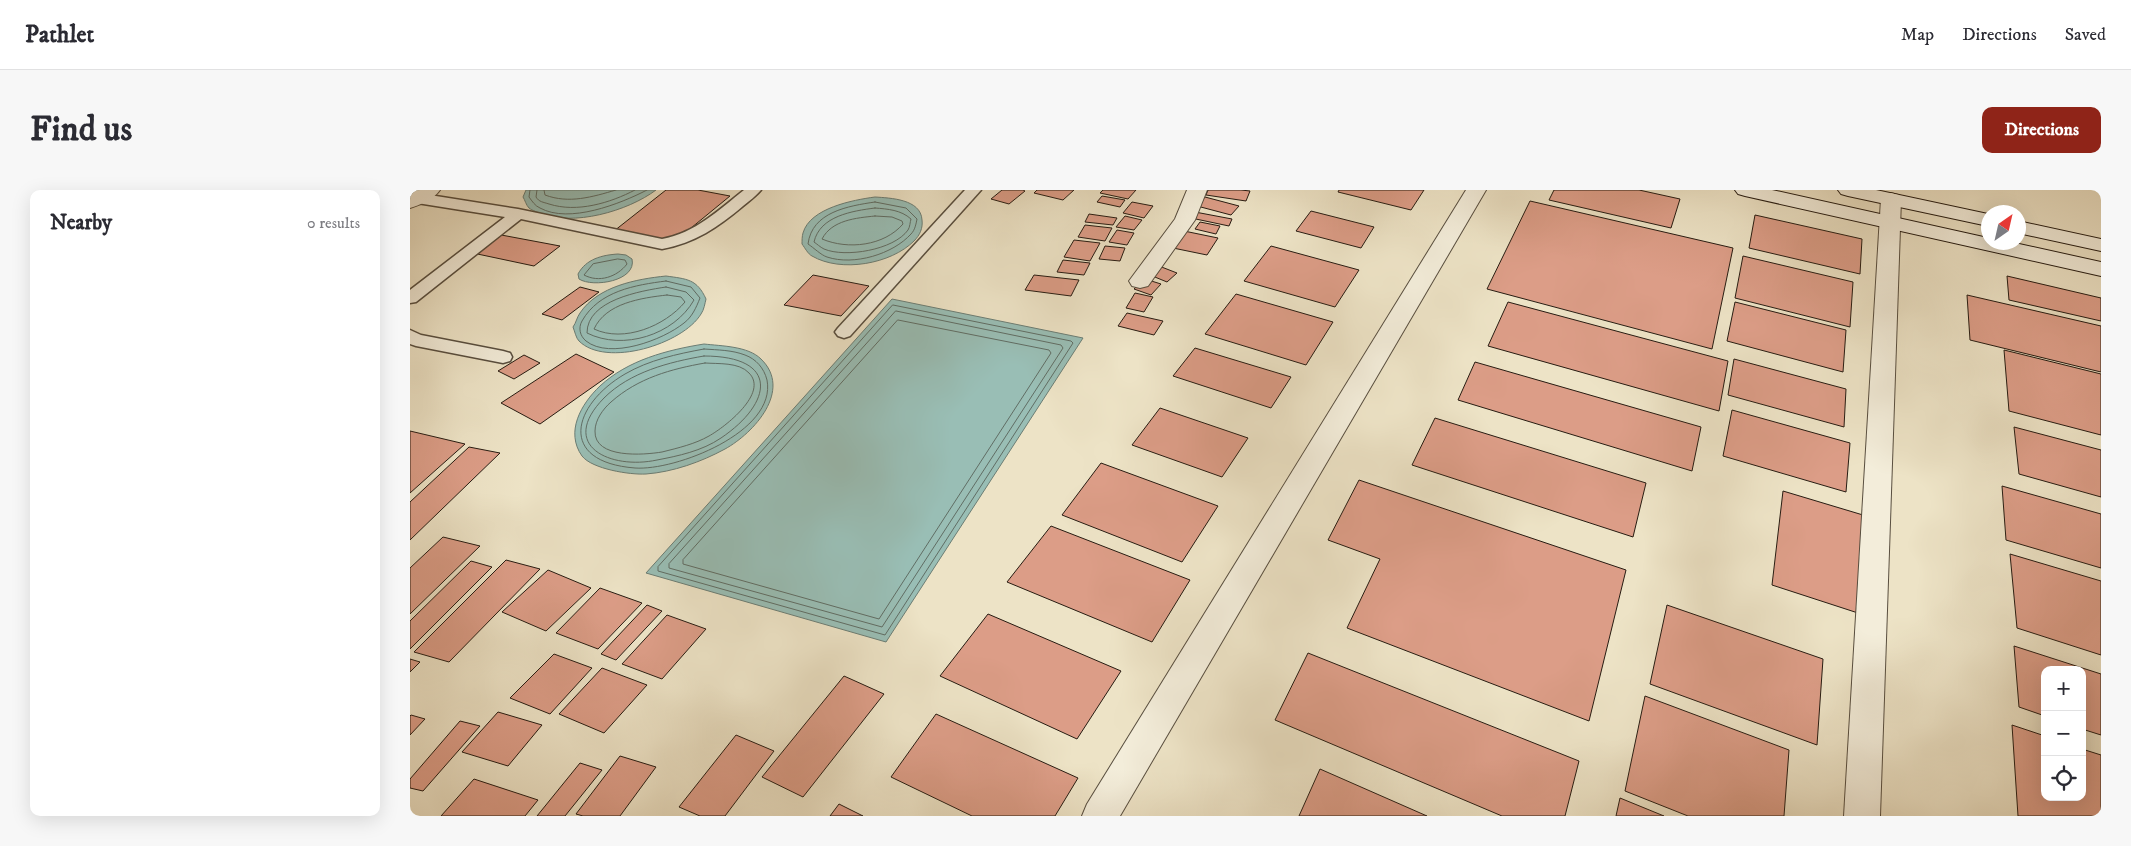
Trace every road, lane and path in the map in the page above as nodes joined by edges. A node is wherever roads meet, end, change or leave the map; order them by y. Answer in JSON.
{"nodes":[{"id":1,"x":753,"y":190,"type":"edge"},
{"id":2,"x":973,"y":190,"type":"edge"},
{"id":3,"x":1197,"y":190,"type":"edge"},
{"id":4,"x":1476,"y":190,"type":"edge"},
{"id":5,"x":1744,"y":190,"type":"edge"},
{"id":6,"x":1848,"y":190,"type":"edge"},
{"id":7,"x":419,"y":197,"type":"edge"},
{"id":8,"x":1890,"y":211,"type":"junction"},
{"id":9,"x":518,"y":214,"type":"junction"},
{"id":10,"x":1981,"y":219,"type":"edge"},
{"id":11,"x":2026,"y":229,"type":"edge"},
{"id":12,"x":2101,"y":245,"type":"edge"},
{"id":13,"x":2101,"y":269,"type":"edge"},
{"id":14,"x":1140,"y":281,"type":"dead end"},
{"id":15,"x":410,"y":298,"type":"edge"},
{"id":16,"x":844,"y":332,"type":"dead end"},
{"id":17,"x":410,"y":336,"type":"edge"},
{"id":18,"x":503,"y":357,"type":"dead end"},
{"id":19,"x":1100,"y":816,"type":"edge"},
{"id":20,"x":1862,"y":816,"type":"edge"}],
"edges":[{"from":1,"to":9,"type":"lane"},
{"from":2,"to":16,"type":"lane"},
{"from":3,"to":14,"type":"street"},
{"from":4,"to":19,"type":"street"},
{"from":5,"to":8,"type":"street"},
{"from":6,"to":8,"type":"street"},
{"from":7,"to":9,"type":"lane"},
{"from":8,"to":10,"type":"street"},
{"from":8,"to":13,"type":"street"},
{"from":8,"to":20,"type":"street"},
{"from":9,"to":15,"type":"lane"},
{"from":11,"to":12,"type":"street"},
{"from":17,"to":18,"type":"lane"}]}
